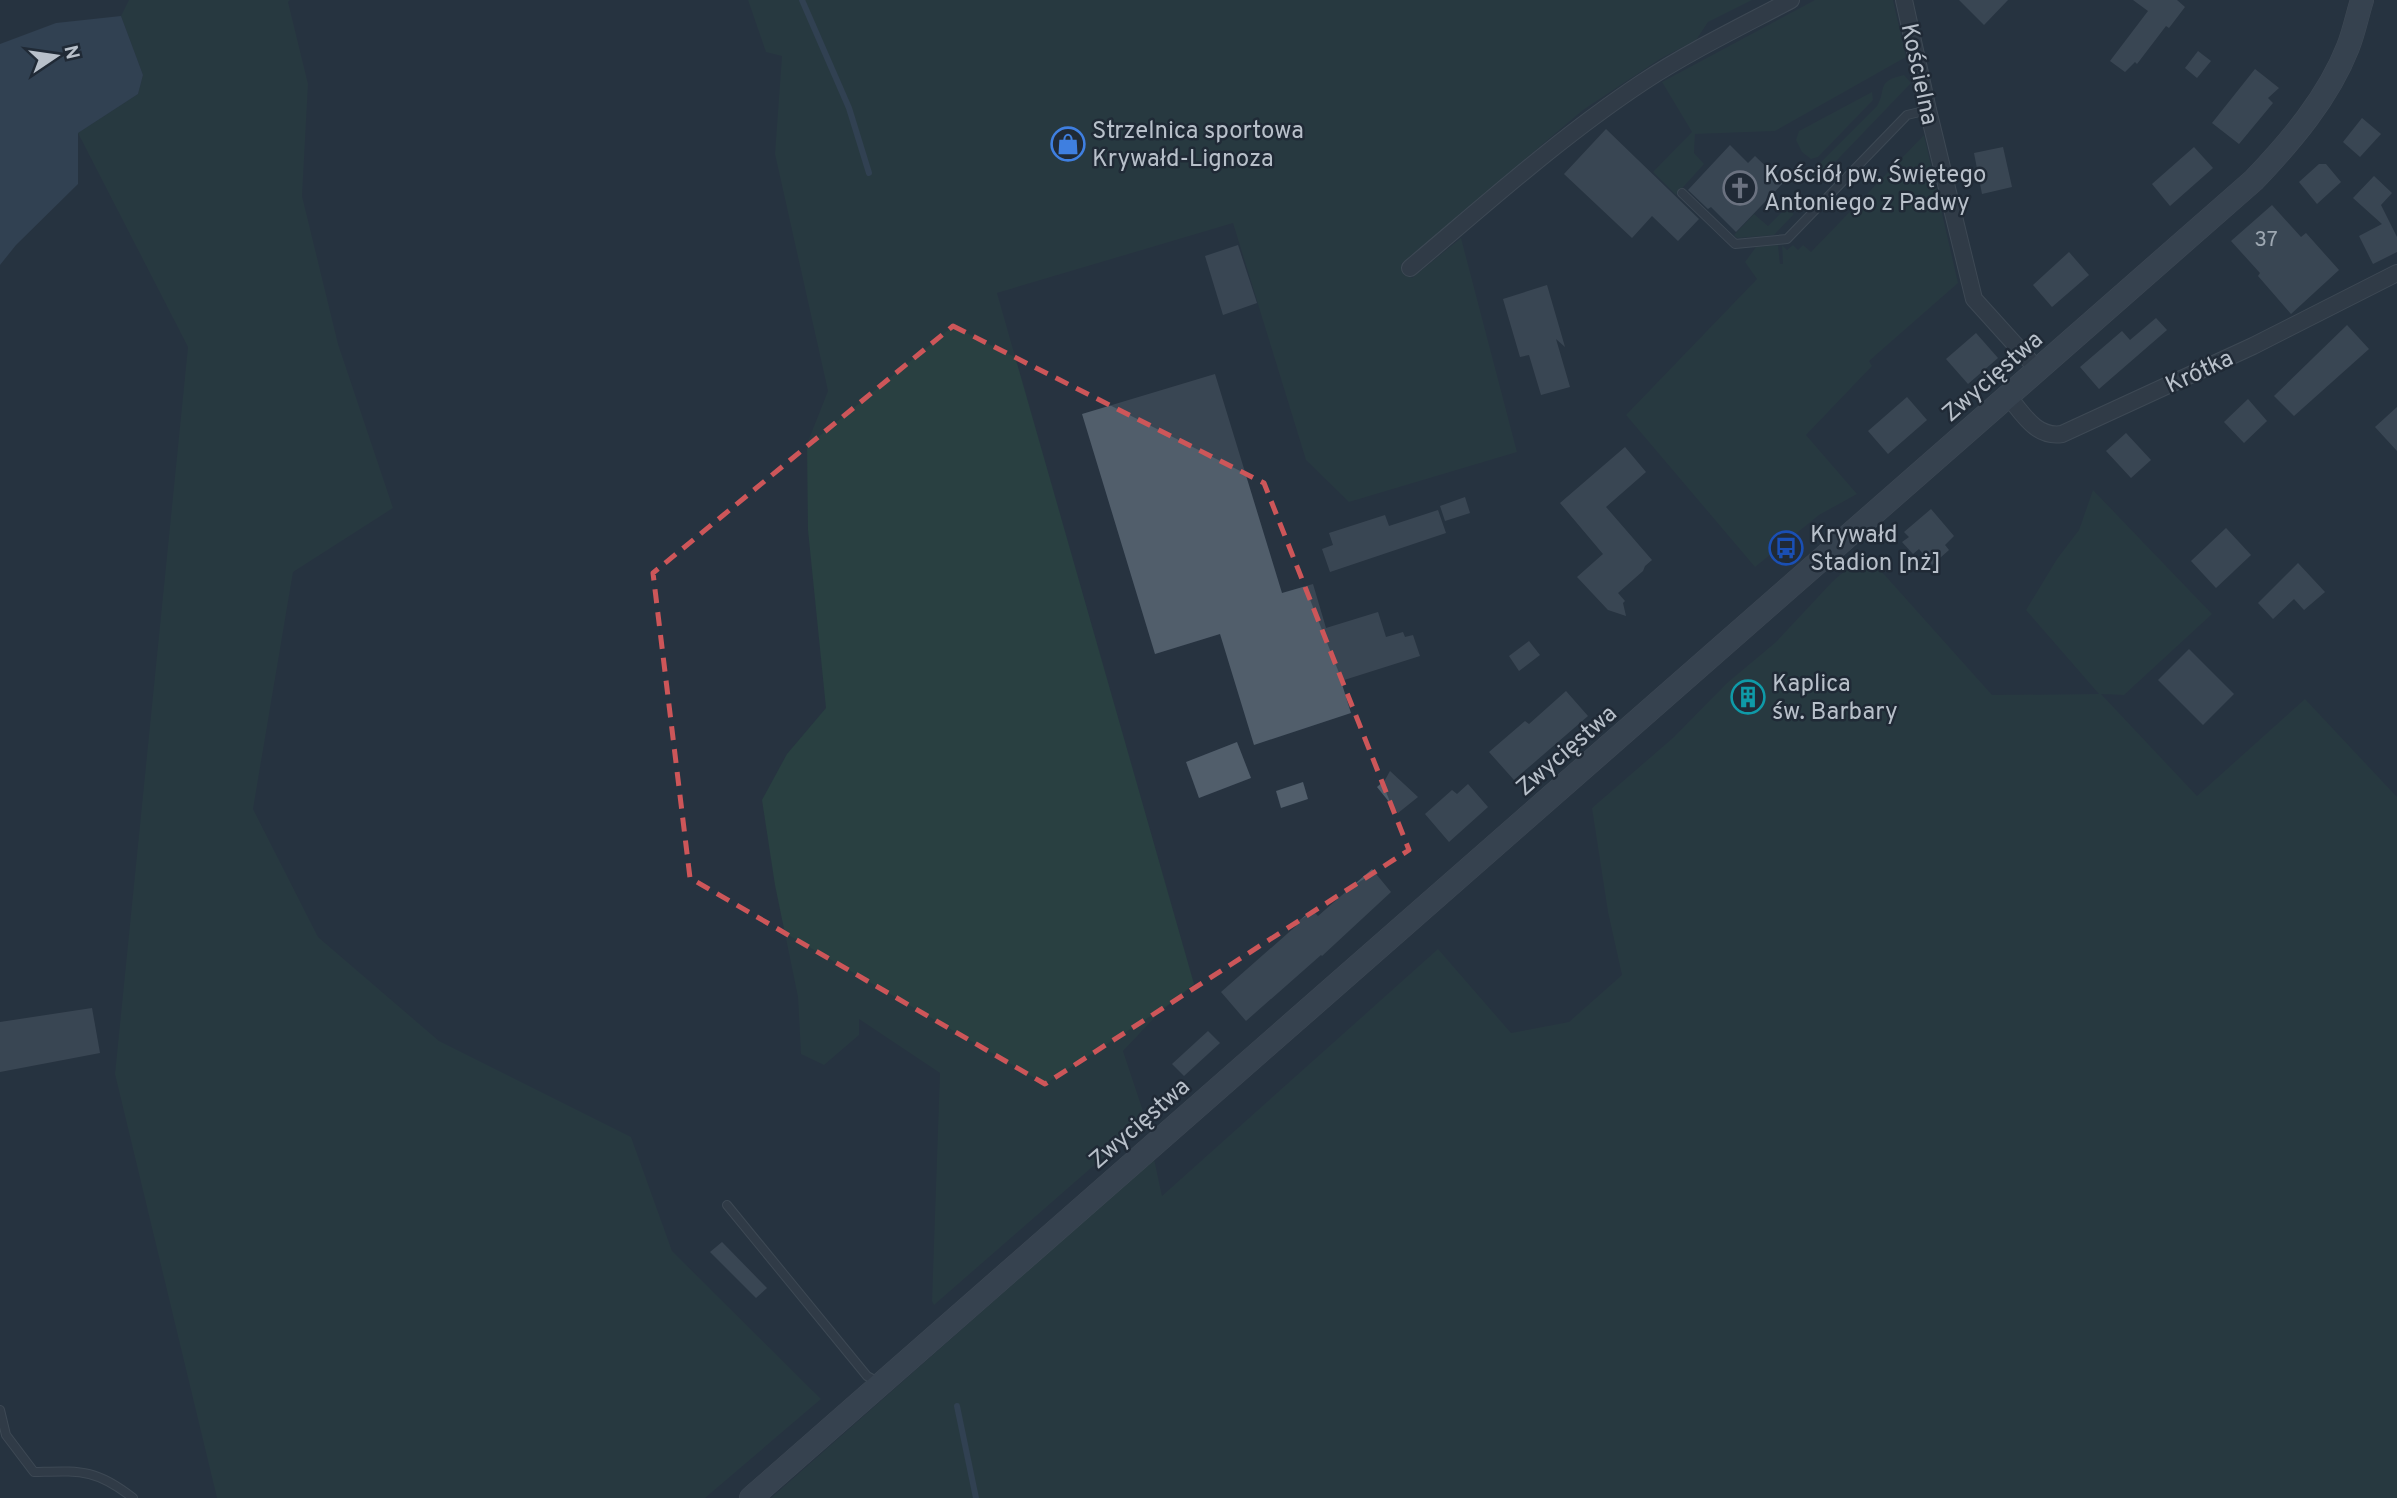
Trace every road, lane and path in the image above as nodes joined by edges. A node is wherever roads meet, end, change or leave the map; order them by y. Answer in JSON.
{"nodes":[{"id":1,"x":1791,"y":0,"type":"edge"},
{"id":2,"x":1904,"y":0,"type":"edge"},
{"id":3,"x":2362,"y":0,"type":"edge"},
{"id":4,"x":1928,"y":110,"type":"junction"},
{"id":5,"x":1682,"y":193,"type":"dead end"},
{"id":6,"x":1410,"y":268,"type":"dead end"},
{"id":7,"x":2397,"y":273,"type":"edge"},
{"id":8,"x":2038,"y":370,"type":"junction"},
{"id":9,"x":2008,"y":396,"type":"junction"},
{"id":10,"x":727,"y":1205,"type":"dead end"},
{"id":11,"x":881,"y":1384,"type":"junction"},
{"id":12,"x":0,"y":1410,"type":"edge"},
{"id":13,"x":133,"y":1498,"type":"edge"},
{"id":14,"x":751,"y":1498,"type":"edge"}],
"edges":[{"from":1,"to":6,"type":"street"},
{"from":2,"to":4,"type":"street","name":"Kościelna"},
{"from":3,"to":8,"type":"main road","name":"Zwycięstwa"},
{"from":4,"to":5,"type":"lane"},
{"from":4,"to":8,"type":"street","name":"Kościelna"},
{"from":7,"to":9,"type":"street","name":"Krótka"},
{"from":8,"to":9,"type":"main road","name":"Zwycięstwa"},
{"from":9,"to":11,"type":"main road","name":"Zwycięstwa"},
{"from":10,"to":11,"type":"lane"},
{"from":11,"to":14,"type":"main road","name":"Zwycięstwa"},
{"from":12,"to":13,"type":"lane"}]}
